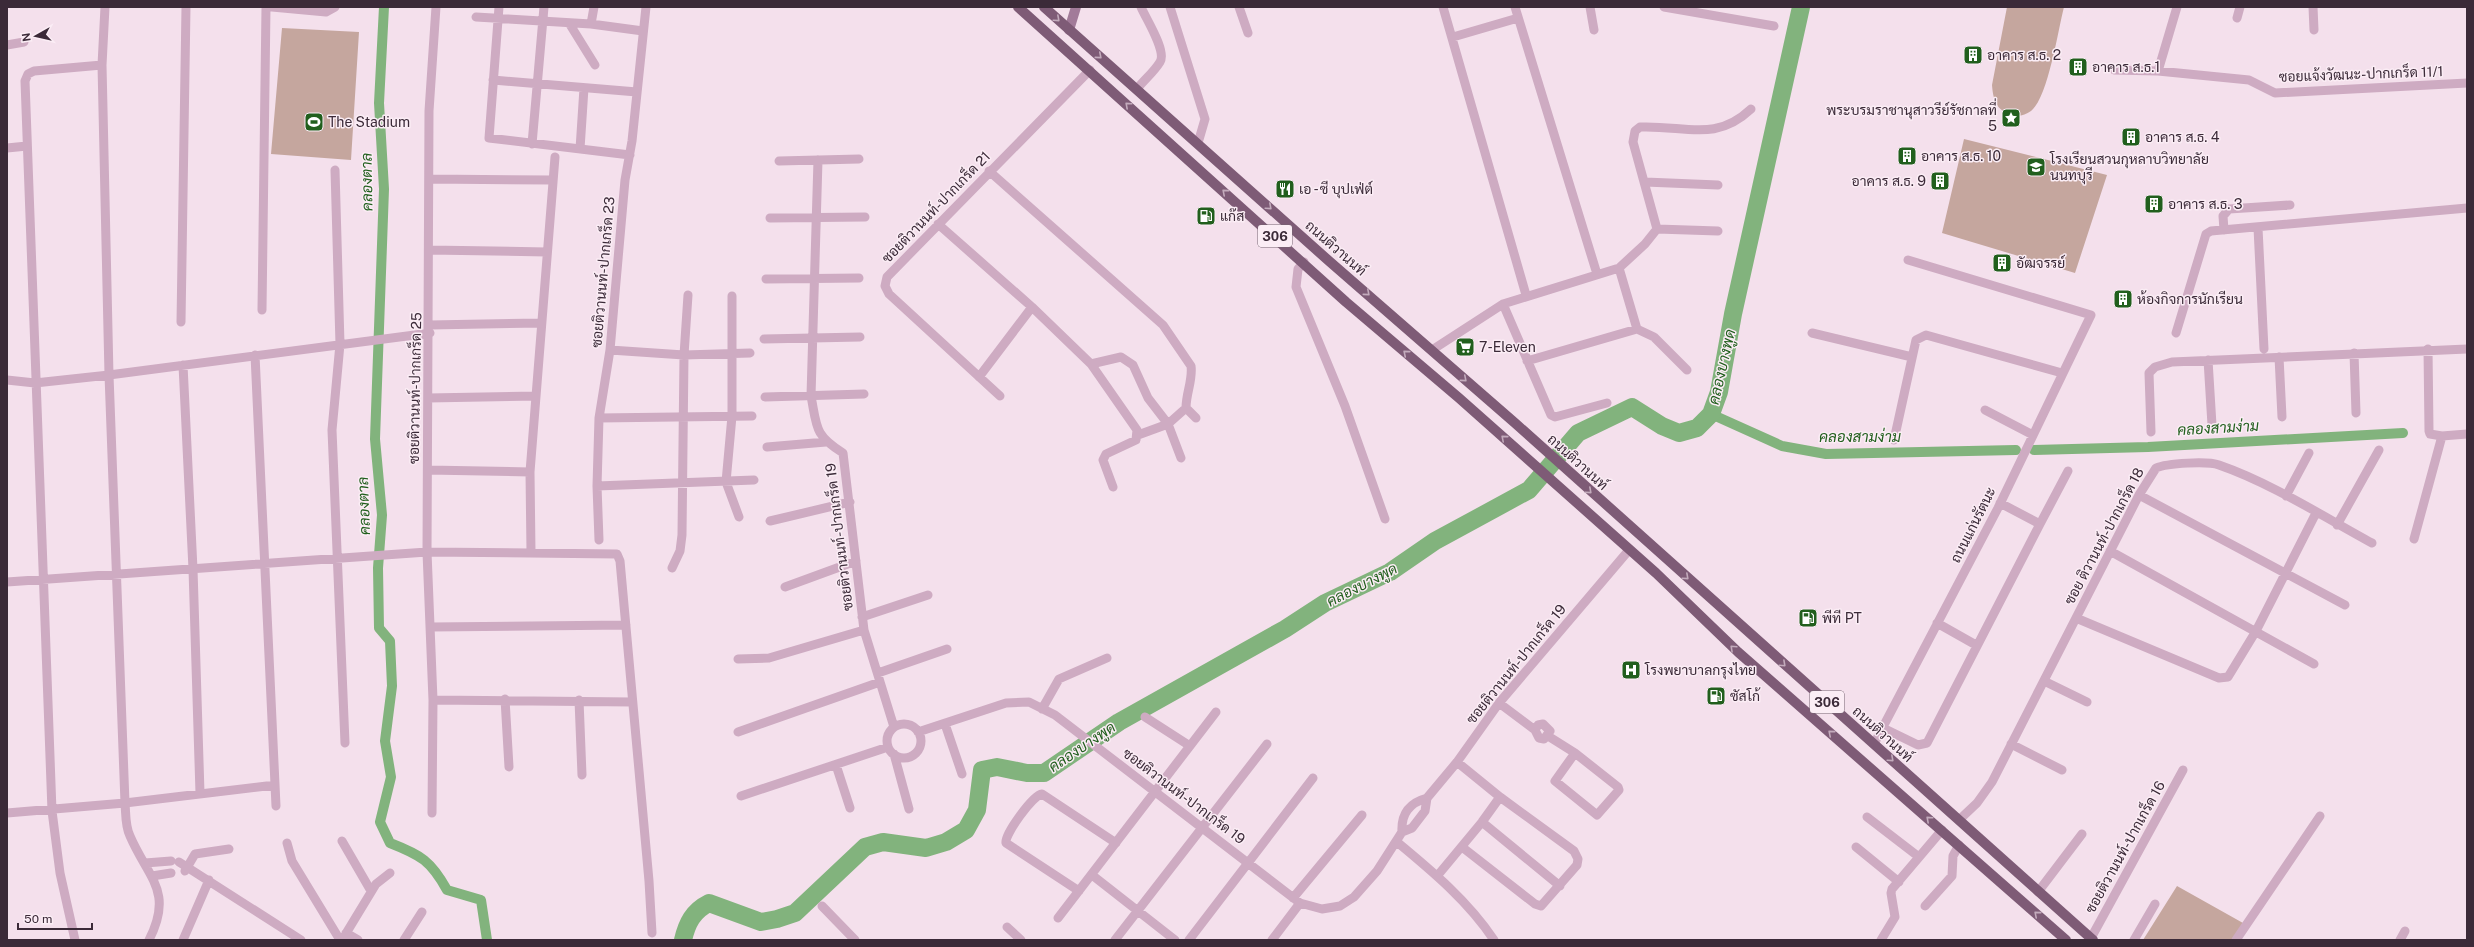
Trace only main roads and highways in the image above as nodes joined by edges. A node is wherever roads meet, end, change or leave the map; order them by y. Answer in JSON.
{"nodes":[{"id":1,"x":1018,"y":7,"type":"edge"},
{"id":2,"x":1044,"y":7,"type":"edge"},
{"id":3,"x":1069,"y":30,"type":"junction"},
{"id":4,"x":1059,"y":43,"type":"junction"},
{"id":5,"x":2092,"y":939,"type":"edge"},
{"id":6,"x":2066,"y":940,"type":"edge"}],
"edges":[{"from":1,"to":4,"type":"main road","number":"306"},
{"from":2,"to":3,"type":"main road","name":"ถนนติวานนท์","number":"306","one_way":true},
{"from":3,"to":4,"type":"main road"},
{"from":3,"to":5,"type":"main road","name":"ถนนติวานนท์","number":"306","one_way":true},
{"from":6,"to":4,"type":"main road","number":"306","one_way":true}]}
